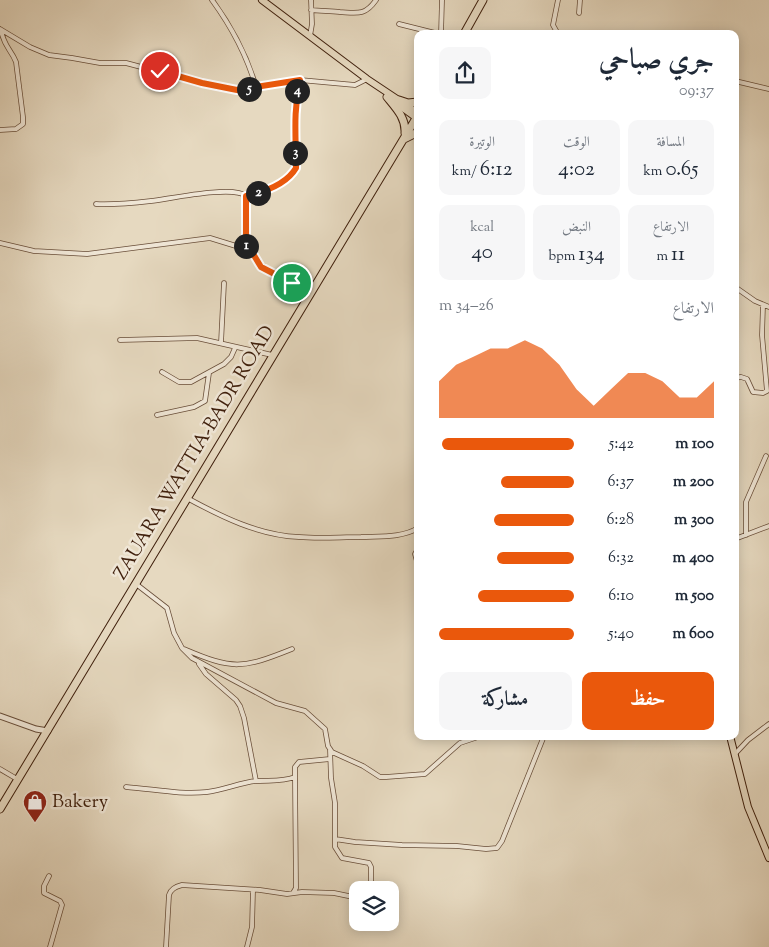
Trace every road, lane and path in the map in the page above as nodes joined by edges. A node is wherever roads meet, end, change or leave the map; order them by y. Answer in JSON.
{"nodes":[{"id":1,"x":212,"y":0,"type":"edge"},
{"id":2,"x":262,"y":0,"type":"edge"},
{"id":3,"x":311,"y":0,"type":"edge"},
{"id":4,"x":376,"y":0,"type":"edge"},
{"id":5,"x":442,"y":0,"type":"edge"},
{"id":6,"x":483,"y":0,"type":"edge"},
{"id":7,"x":558,"y":0,"type":"edge"},
{"id":8,"x":580,"y":0,"type":"edge"},
{"id":9,"x":312,"y":10,"type":"junction"},
{"id":10,"x":579,"y":13,"type":"dead end"},
{"id":11,"x":399,"y":24,"type":"dead end"},
{"id":12,"x":0,"y":30,"type":"edge"},
{"id":13,"x":424,"y":30,"type":"edge"},
{"id":14,"x":440,"y":30,"type":"edge"},
{"id":15,"x":466,"y":30,"type":"edge"},
{"id":16,"x":556,"y":30,"type":"edge"},
{"id":17,"x":310,"y":36,"type":"junction"},
{"id":18,"x":300,"y":80,"type":"junction"},
{"id":19,"x":369,"y":80,"type":"junction"},
{"id":20,"x":739,"y":82,"type":"edge"},
{"id":21,"x":256,"y":87,"type":"junction"},
{"id":22,"x":769,"y":89,"type":"edge"},
{"id":23,"x":387,"y":97,"type":"junction"},
{"id":24,"x":399,"y":100,"type":"junction"},
{"id":25,"x":414,"y":102,"type":"edge"},
{"id":26,"x":414,"y":113,"type":"edge"},
{"id":27,"x":414,"y":114,"type":"edge"},
{"id":28,"x":414,"y":120,"type":"edge"},
{"id":29,"x":0,"y":130,"type":"edge"},
{"id":30,"x":414,"y":133,"type":"edge"},
{"id":31,"x":403,"y":137,"type":"junction"},
{"id":32,"x":246,"y":196,"type":"junction"},
{"id":33,"x":96,"y":204,"type":"dead end"},
{"id":34,"x":0,"y":243,"type":"edge"},
{"id":35,"x":246,"y":248,"type":"junction"},
{"id":36,"x":224,"y":283,"type":"dead end"},
{"id":37,"x":311,"y":290,"type":"junction"},
{"id":38,"x":739,"y":290,"type":"edge"},
{"id":39,"x":763,"y":305,"type":"junction"},
{"id":40,"x":769,"y":307,"type":"edge"},
{"id":41,"x":120,"y":340,"type":"dead end"},
{"id":42,"x":221,"y":344,"type":"junction"},
{"id":43,"x":235,"y":348,"type":"junction"},
{"id":44,"x":272,"y":355,"type":"junction"},
{"id":45,"x":162,"y":372,"type":"dead end"},
{"id":46,"x":209,"y":373,"type":"junction"},
{"id":47,"x":739,"y":377,"type":"edge"},
{"id":48,"x":157,"y":415,"type":"dead end"},
{"id":49,"x":766,"y":456,"type":"dead end"},
{"id":50,"x":187,"y":498,"type":"junction"},
{"id":51,"x":769,"y":526,"type":"edge"},
{"id":52,"x":414,"y":530,"type":"edge"},
{"id":53,"x":746,"y":535,"type":"junction"},
{"id":54,"x":739,"y":538,"type":"edge"},
{"id":55,"x":136,"y":584,"type":"junction"},
{"id":56,"x":182,"y":648,"type":"junction"},
{"id":57,"x":292,"y":649,"type":"dead end"},
{"id":58,"x":198,"y":662,"type":"junction"},
{"id":59,"x":0,"y":716,"type":"edge"},
{"id":60,"x":769,"y":724,"type":"edge"},
{"id":61,"x":48,"y":730,"type":"junction"},
{"id":62,"x":470,"y":740,"type":"edge"},
{"id":63,"x":542,"y":740,"type":"edge"},
{"id":64,"x":731,"y":740,"type":"edge"},
{"id":65,"x":330,"y":749,"type":"junction"},
{"id":66,"x":734,"y":755,"type":"junction"},
{"id":67,"x":330,"y":759,"type":"junction"},
{"id":68,"x":0,"y":769,"type":"edge"},
{"id":69,"x":295,"y":777,"type":"junction"},
{"id":70,"x":17,"y":779,"type":"junction"},
{"id":71,"x":256,"y":781,"type":"junction"},
{"id":72,"x":126,"y":787,"type":"dead end"},
{"id":73,"x":0,"y":809,"type":"edge"},
{"id":74,"x":335,"y":838,"type":"junction"},
{"id":75,"x":769,"y":858,"type":"edge"},
{"id":76,"x":49,"y":876,"type":"dead end"},
{"id":77,"x":371,"y":881,"type":"edge"},
{"id":78,"x":296,"y":888,"type":"junction"},
{"id":79,"x":253,"y":890,"type":"junction"},
{"id":80,"x":302,"y":892,"type":"junction"},
{"id":81,"x":293,"y":893,"type":"junction"},
{"id":82,"x":349,"y":896,"type":"edge"},
{"id":83,"x":50,"y":947,"type":"edge"},
{"id":84,"x":166,"y":947,"type":"edge"},
{"id":85,"x":247,"y":947,"type":"edge"}],
"edges":[{"from":1,"to":21,"type":"street"},
{"from":2,"to":17,"type":"main road"},
{"from":3,"to":9,"type":"street"},
{"from":4,"to":9,"type":"street"},
{"from":5,"to":14,"type":"street"},
{"from":6,"to":15,"type":"highway"},
{"from":7,"to":16,"type":"street"},
{"from":8,"to":10,"type":"street"},
{"from":9,"to":17,"type":"street"},
{"from":11,"to":13,"type":"street"},
{"from":12,"to":21,"type":"street"},
{"from":12,"to":29,"type":"street"},
{"from":17,"to":19,"type":"main road"},
{"from":18,"to":19,"type":"street"},
{"from":18,"to":21,"type":"street"},
{"from":18,"to":32,"type":"street"},
{"from":19,"to":23,"type":"main road"},
{"from":19,"to":24,"type":"main road"},
{"from":20,"to":22,"type":"street"},
{"from":23,"to":27,"type":"main road"},
{"from":23,"to":31,"type":"highway"},
{"from":24,"to":25,"type":"highway"},
{"from":24,"to":26,"type":"main road"},
{"from":28,"to":31,"type":"highway","name":"ZAUARA WATTIA-BADR ROAD"},
{"from":30,"to":31,"type":"highway"},
{"from":31,"to":37,"type":"highway","name":"ZAUARA WATTIA-BADR ROAD"},
{"from":32,"to":33,"type":"street"},
{"from":32,"to":35,"type":"street"},
{"from":34,"to":35,"type":"street"},
{"from":35,"to":37,"type":"street"},
{"from":36,"to":42,"type":"street"},
{"from":37,"to":44,"type":"highway","name":"ZAUARA WATTIA-BADR ROAD"},
{"from":38,"to":39,"type":"street"},
{"from":39,"to":40,"type":"street"},
{"from":39,"to":47,"type":"street"},
{"from":41,"to":42,"type":"street"},
{"from":42,"to":43,"type":"street"},
{"from":43,"to":44,"type":"street"},
{"from":43,"to":46,"type":"street"},
{"from":44,"to":50,"type":"highway","name":"ZAUARA WATTIA-BADR ROAD"},
{"from":45,"to":46,"type":"street"},
{"from":46,"to":48,"type":"street"},
{"from":49,"to":53,"type":"street"},
{"from":50,"to":52,"type":"street"},
{"from":50,"to":55,"type":"highway","name":"ZAUARA WATTIA-BADR ROAD"},
{"from":51,"to":53,"type":"street"},
{"from":53,"to":54,"type":"street"},
{"from":55,"to":56,"type":"street"},
{"from":55,"to":61,"type":"highway","name":"ZAUARA WATTIA-BADR ROAD"},
{"from":56,"to":57,"type":"street"},
{"from":56,"to":58,"type":"street"},
{"from":58,"to":65,"type":"street"},
{"from":58,"to":71,"type":"street"},
{"from":59,"to":61,"type":"street"},
{"from":60,"to":66,"type":"street"},
{"from":61,"to":70,"type":"highway","name":"ZAUARA WATTIA-BADR ROAD"},
{"from":62,"to":65,"type":"street"},
{"from":63,"to":74,"type":"street"},
{"from":64,"to":66,"type":"main road"},
{"from":65,"to":67,"type":"street"},
{"from":66,"to":75,"type":"main road"},
{"from":67,"to":69,"type":"street"},
{"from":67,"to":74,"type":"street"},
{"from":68,"to":70,"type":"street"},
{"from":69,"to":71,"type":"street"},
{"from":69,"to":78,"type":"street"},
{"from":70,"to":73,"type":"highway","name":"ZAUARA WATTIA-BADR ROAD"},
{"from":71,"to":72,"type":"street"},
{"from":74,"to":77,"type":"street"},
{"from":76,"to":83,"type":"street"},
{"from":78,"to":80,"type":"street"},
{"from":78,"to":81,"type":"street"},
{"from":79,"to":81,"type":"street"},
{"from":79,"to":84,"type":"street"},
{"from":79,"to":85,"type":"street"},
{"from":80,"to":81,"type":"street"},
{"from":80,"to":82,"type":"street"}]}
